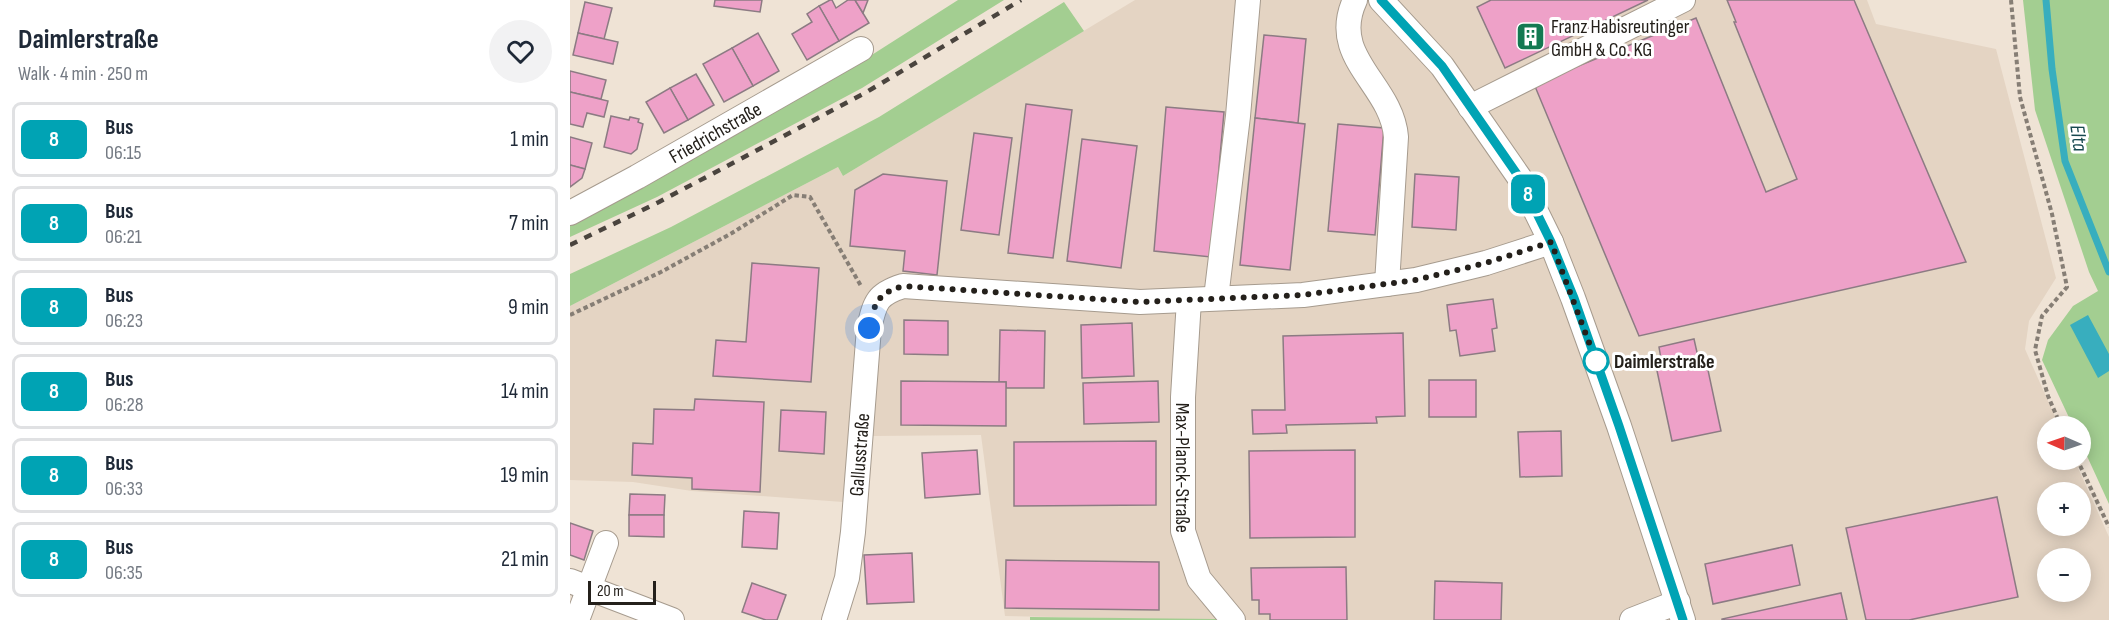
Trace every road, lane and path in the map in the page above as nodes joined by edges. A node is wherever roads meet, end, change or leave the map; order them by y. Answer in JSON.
{"nodes":[{"id":1,"x":1248,"y":0,"type":"edge"},
{"id":2,"x":1355,"y":0,"type":"edge"},
{"id":3,"x":1383,"y":0,"type":"edge"},
{"id":4,"x":1683,"y":0,"type":"edge"},
{"id":5,"x":2011,"y":0,"type":"edge"},
{"id":6,"x":861,"y":49,"type":"dead end"},
{"id":7,"x":1470,"y":106,"type":"junction"},
{"id":8,"x":570,"y":213,"type":"edge"},
{"id":9,"x":1551,"y":242,"type":"junction"},
{"id":10,"x":1387,"y":284,"type":"junction"},
{"id":11,"x":1216,"y":298,"type":"junction"},
{"id":12,"x":880,"y":299,"type":"junction"},
{"id":13,"x":1189,"y":300,"type":"junction"},
{"id":14,"x":570,"y":315,"type":"edge"},
{"id":15,"x":2057,"y":416,"type":"edge"},
{"id":16,"x":2082,"y":470,"type":"edge"},
{"id":17,"x":2109,"y":527,"type":"edge"},
{"id":18,"x":606,"y":543,"type":"dead end"},
{"id":19,"x":579,"y":585,"type":"edge"},
{"id":20,"x":1680,"y":611,"type":"edge"},
{"id":21,"x":577,"y":620,"type":"edge"},
{"id":22,"x":672,"y":620,"type":"edge"},
{"id":23,"x":834,"y":620,"type":"edge"},
{"id":24,"x":1233,"y":620,"type":"edge"},
{"id":25,"x":1632,"y":620,"type":"edge"}],
"edges":[{"from":1,"to":11,"type":"street"},
{"from":2,"to":10,"type":"street"},
{"from":3,"to":7,"type":"street"},
{"from":4,"to":7,"type":"street"},
{"from":5,"to":15,"type":"path"},
{"from":6,"to":8,"type":"street","name":"Friedrichstraße"},
{"from":7,"to":9,"type":"street"},
{"from":9,"to":10,"type":"street"},
{"from":9,"to":20,"type":"street"},
{"from":10,"to":11,"type":"street"},
{"from":11,"to":13,"type":"street"},
{"from":12,"to":13,"type":"street"},
{"from":12,"to":14,"type":"path"},
{"from":12,"to":23,"type":"street","name":"Gallusstraße"},
{"from":13,"to":24,"type":"street","name":"Max-Planck-Straße"},
{"from":16,"to":17,"type":"path"},
{"from":18,"to":19,"type":"street"},
{"from":19,"to":21,"type":"street"},
{"from":19,"to":22,"type":"street"},
{"from":20,"to":25,"type":"street"}]}
